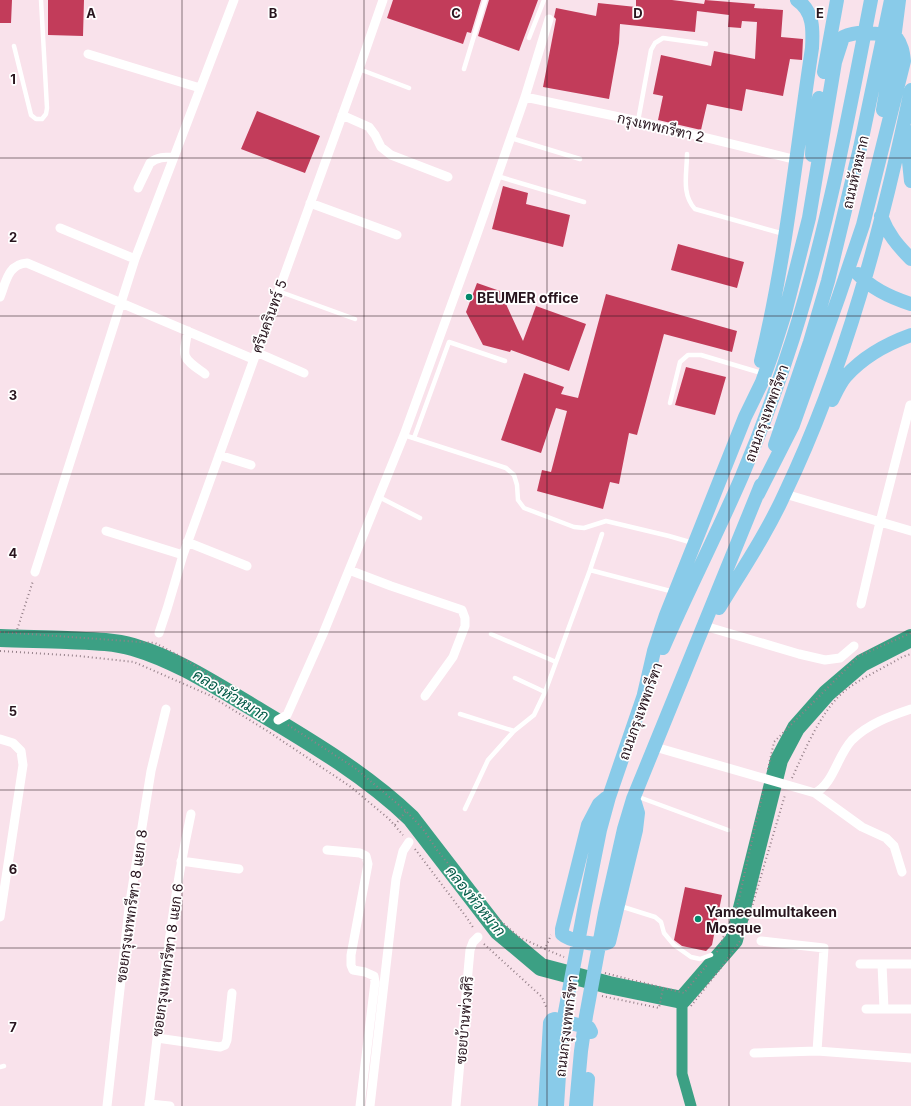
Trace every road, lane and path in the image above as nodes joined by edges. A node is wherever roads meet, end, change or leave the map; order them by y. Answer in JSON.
{"nodes":[{"id":1,"x":41,"y":0,"type":"edge"},
{"id":2,"x":234,"y":0,"type":"edge"},
{"id":3,"x":383,"y":0,"type":"edge"},
{"id":4,"x":485,"y":0,"type":"edge"},
{"id":5,"x":544,"y":0,"type":"edge"},
{"id":6,"x":797,"y":0,"type":"edge"},
{"id":7,"x":837,"y":0,"type":"edge"},
{"id":8,"x":871,"y":0,"type":"edge"},
{"id":9,"x":891,"y":0,"type":"edge"},
{"id":10,"x":899,"y":0,"type":"edge"},
{"id":11,"x":548,"y":19,"type":"dead end"},
{"id":12,"x":530,"y":38,"type":"dead end"},
{"id":13,"x":706,"y":44,"type":"dead end"},
{"id":14,"x":14,"y":46,"type":"dead end"},
{"id":15,"x":88,"y":54,"type":"dead end"},
{"id":16,"x":464,"y":68,"type":"dead end"},
{"id":17,"x":359,"y":69,"type":"junction"},
{"id":18,"x":200,"y":88,"type":"junction"},
{"id":19,"x":409,"y":88,"type":"dead end"},
{"id":20,"x":911,"y":90,"type":"edge"},
{"id":21,"x":525,"y":97,"type":"junction"},
{"id":22,"x":342,"y":115,"type":"junction"},
{"id":23,"x":911,"y":116,"type":"edge"},
{"id":24,"x":638,"y":121,"type":"junction"},
{"id":25,"x":511,"y":138,"type":"junction"},
{"id":26,"x":687,"y":154,"type":"dead end"},
{"id":27,"x":174,"y":157,"type":"junction"},
{"id":28,"x":580,"y":159,"type":"dead end"},
{"id":29,"x":797,"y":160,"type":"junction"},
{"id":30,"x":497,"y":176,"type":"junction"},
{"id":31,"x":448,"y":177,"type":"dead end"},
{"id":32,"x":911,"y":181,"type":"edge"},
{"id":33,"x":138,"y":188,"type":"dead end"},
{"id":34,"x":584,"y":202,"type":"dead end"},
{"id":35,"x":310,"y":203,"type":"junction"},
{"id":36,"x":60,"y":228,"type":"dead end"},
{"id":37,"x":786,"y":234,"type":"junction"},
{"id":38,"x":397,"y":235,"type":"dead end"},
{"id":39,"x":135,"y":259,"type":"junction"},
{"id":40,"x":911,"y":259,"type":"edge"},
{"id":41,"x":278,"y":291,"type":"junction"},
{"id":42,"x":0,"y":297,"type":"edge"},
{"id":43,"x":121,"y":304,"type":"junction"},
{"id":44,"x":911,"y":304,"type":"edge"},
{"id":45,"x":355,"y":319,"type":"dead end"},
{"id":46,"x":188,"y":331,"type":"junction"},
{"id":47,"x":911,"y":335,"type":"edge"},
{"id":48,"x":793,"y":337,"type":"joint"},
{"id":49,"x":810,"y":342,"type":"joint"},
{"id":50,"x":254,"y":355,"type":"junction"},
{"id":51,"x":505,"y":361,"type":"dead end"},
{"id":52,"x":304,"y":372,"type":"dead end"},
{"id":53,"x":758,"y":372,"type":"junction"},
{"id":54,"x":205,"y":374,"type":"dead end"},
{"id":55,"x":670,"y":403,"type":"dead end"},
{"id":56,"x":910,"y":405,"type":"dead end"},
{"id":57,"x":745,"y":417,"type":"junction"},
{"id":58,"x":404,"y":435,"type":"junction"},
{"id":59,"x":414,"y":438,"type":"junction"},
{"id":60,"x":218,"y":455,"type":"junction"},
{"id":61,"x":801,"y":457,"type":"junction"},
{"id":62,"x":251,"y":465,"type":"dead end"},
{"id":63,"x":758,"y":494,"type":"junction"},
{"id":64,"x":785,"y":494,"type":"junction"},
{"id":65,"x":379,"y":497,"type":"junction"},
{"id":66,"x":420,"y":518,"type":"dead end"},
{"id":67,"x":880,"y":522,"type":"junction"},
{"id":68,"x":106,"y":531,"type":"dead end"},
{"id":69,"x":911,"y":531,"type":"edge"},
{"id":70,"x":602,"y":534,"type":"dead end"},
{"id":71,"x":187,"y":542,"type":"junction"},
{"id":72,"x":694,"y":543,"type":"junction"},
{"id":73,"x":183,"y":555,"type":"junction"},
{"id":74,"x":247,"y":566,"type":"dead end"},
{"id":75,"x":349,"y":570,"type":"junction"},
{"id":76,"x":590,"y":570,"type":"junction"},
{"id":77,"x":35,"y":572,"type":"joint"},
{"id":78,"x":674,"y":592,"type":"junction"},
{"id":79,"x":861,"y":604,"type":"dead end"},
{"id":80,"x":708,"y":627,"type":"junction"},
{"id":81,"x":0,"y":632,"type":"edge"},
{"id":82,"x":159,"y":632,"type":"dead end"},
{"id":83,"x":16,"y":633,"type":"junction"},
{"id":84,"x":911,"y":633,"type":"edge"},
{"id":85,"x":491,"y":634,"type":"dead end"},
{"id":86,"x":854,"y":646,"type":"dead end"},
{"id":87,"x":696,"y":648,"type":"junction"},
{"id":88,"x":0,"y":651,"type":"edge"},
{"id":89,"x":911,"y":654,"type":"edge"},
{"id":90,"x":556,"y":662,"type":"junction"},
{"id":91,"x":515,"y":678,"type":"dead end"},
{"id":92,"x":545,"y":692,"type":"junction"},
{"id":93,"x":644,"y":694,"type":"junction"},
{"id":94,"x":424,"y":696,"type":"dead end"},
{"id":95,"x":911,"y":708,"type":"edge"},
{"id":96,"x":166,"y":709,"type":"dead end"},
{"id":97,"x":460,"y":714,"type":"dead end"},
{"id":98,"x":278,"y":720,"type":"junction"},
{"id":99,"x":514,"y":731,"type":"junction"},
{"id":100,"x":0,"y":739,"type":"edge"},
{"id":101,"x":655,"y":748,"type":"junction"},
{"id":102,"x":767,"y":778,"type":"junction"},
{"id":103,"x":790,"y":782,"type":"dead end"},
{"id":104,"x":815,"y":793,"type":"junction"},
{"id":105,"x":786,"y":794,"type":"dead end"},
{"id":106,"x":609,"y":797,"type":"junction"},
{"id":107,"x":634,"y":797,"type":"junction"},
{"id":108,"x":465,"y":809,"type":"dead end"},
{"id":109,"x":406,"y":811,"type":"junction"},
{"id":110,"x":191,"y":814,"type":"dead end"},
{"id":111,"x":394,"y":825,"type":"junction"},
{"id":112,"x":728,"y":830,"type":"dead end"},
{"id":113,"x":409,"y":842,"type":"junction"},
{"id":114,"x":326,"y":850,"type":"dead end"},
{"id":115,"x":181,"y":861,"type":"junction"},
{"id":116,"x":239,"y":868,"type":"dead end"},
{"id":117,"x":902,"y":872,"type":"dead end"},
{"id":118,"x":618,"y":905,"type":"junction"},
{"id":119,"x":0,"y":917,"type":"edge"},
{"id":120,"x":562,"y":929,"type":"junction"},
{"id":121,"x":478,"y":937,"type":"junction"},
{"id":122,"x":762,"y":941,"type":"dead end"},
{"id":123,"x":545,"y":948,"type":"junction"},
{"id":124,"x":712,"y":957,"type":"junction"},
{"id":125,"x":567,"y":958,"type":"dead end"},
{"id":126,"x":860,"y":964,"type":"dead end"},
{"id":127,"x":882,"y":964,"type":"junction"},
{"id":128,"x":911,"y":964,"type":"edge"},
{"id":129,"x":604,"y":973,"type":"dead end"},
{"id":130,"x":663,"y":988,"type":"junction"},
{"id":131,"x":232,"y":993,"type":"dead end"},
{"id":132,"x":602,"y":1002,"type":"dead end"},
{"id":133,"x":691,"y":1006,"type":"dead end"},
{"id":134,"x":866,"y":1009,"type":"dead end"},
{"id":135,"x":884,"y":1009,"type":"junction"},
{"id":136,"x":911,"y":1009,"type":"edge"},
{"id":137,"x":552,"y":1020,"type":"junction"},
{"id":138,"x":157,"y":1038,"type":"junction"},
{"id":139,"x":817,"y":1051,"type":"junction"},
{"id":140,"x":754,"y":1053,"type":"dead end"},
{"id":141,"x":911,"y":1058,"type":"edge"},
{"id":142,"x":149,"y":1105,"type":"edge"},
{"id":143,"x":107,"y":1106,"type":"edge"},
{"id":144,"x":170,"y":1106,"type":"edge"},
{"id":145,"x":360,"y":1106,"type":"edge"},
{"id":146,"x":370,"y":1106,"type":"edge"},
{"id":147,"x":456,"y":1106,"type":"edge"},
{"id":148,"x":545,"y":1106,"type":"edge"},
{"id":149,"x":557,"y":1106,"type":"edge"},
{"id":150,"x":576,"y":1106,"type":"edge"},
{"id":151,"x":586,"y":1106,"type":"edge"}],
"edges":[{"from":1,"to":14,"type":"lane"},
{"from":2,"to":18,"type":"street"},
{"from":3,"to":17,"type":"street","name":"ศรีนครินทร์ 5"},
{"from":4,"to":16,"type":"lane"},
{"from":5,"to":12,"type":"lane"},
{"from":6,"to":29,"type":"main road"},
{"from":7,"to":44,"type":"main road"},
{"from":8,"to":48,"type":"main road","name":"ถนนหัวหมาก"},
{"from":9,"to":49,"type":"main road","name":"ถนนหัวหมาก"},
{"from":10,"to":40,"type":"main road"},
{"from":11,"to":21,"type":"street"},
{"from":13,"to":24,"type":"lane"},
{"from":15,"to":18,"type":"street"},
{"from":17,"to":19,"type":"lane"},
{"from":17,"to":22,"type":"street","name":"ศรีนครินทร์ 5"},
{"from":18,"to":27,"type":"street"},
{"from":20,"to":61,"type":"main road"},
{"from":21,"to":24,"type":"street","name":"กรุงเทพกรีฑา 2"},
{"from":21,"to":25,"type":"street"},
{"from":22,"to":31,"type":"street"},
{"from":22,"to":35,"type":"street","name":"ศรีนครินทร์ 5"},
{"from":23,"to":32,"type":"main road"},
{"from":24,"to":29,"type":"street","name":"กรุงเทพกรีฑา 2"},
{"from":25,"to":28,"type":"lane"},
{"from":25,"to":30,"type":"street"},
{"from":26,"to":37,"type":"lane"},
{"from":27,"to":33,"type":"street"},
{"from":27,"to":39,"type":"street"},
{"from":29,"to":37,"type":"main road"},
{"from":30,"to":34,"type":"lane"},
{"from":30,"to":58,"type":"street"},
{"from":35,"to":38,"type":"street"},
{"from":35,"to":41,"type":"street","name":"ศรีนครินทร์ 5"},
{"from":36,"to":39,"type":"street"},
{"from":37,"to":53,"type":"main road"},
{"from":39,"to":43,"type":"street"},
{"from":41,"to":45,"type":"lane"},
{"from":41,"to":50,"type":"street","name":"ศรีนครินทร์ 5"},
{"from":42,"to":43,"type":"street"},
{"from":43,"to":46,"type":"street"},
{"from":43,"to":77,"type":"street"},
{"from":46,"to":50,"type":"street"},
{"from":46,"to":54,"type":"street"},
{"from":47,"to":61,"type":"main road"},
{"from":48,"to":93,"type":"main road","name":"ถนนกรุงเทพกรีฑา"},
{"from":49,"to":63,"type":"main road","name":"ถนนกรุงเทพกรีฑา"},
{"from":50,"to":52,"type":"street"},
{"from":50,"to":60,"type":"street","name":"ศรีนครินทร์ 5"},
{"from":51,"to":59,"type":"lane"},
{"from":53,"to":55,"type":"lane"},
{"from":53,"to":57,"type":"main road"},
{"from":56,"to":67,"type":"street"},
{"from":57,"to":63,"type":"main road"},
{"from":57,"to":72,"type":"main road"},
{"from":58,"to":59,"type":"lane"},
{"from":58,"to":65,"type":"street"},
{"from":59,"to":72,"type":"lane"},
{"from":60,"to":62,"type":"street"},
{"from":60,"to":71,"type":"street","name":"ศรีนครินทร์ 5"},
{"from":61,"to":64,"type":"main road"},
{"from":63,"to":87,"type":"main road","name":"ถนนกรุงเทพกรีฑา"},
{"from":64,"to":67,"type":"street"},
{"from":64,"to":80,"type":"main road"},
{"from":65,"to":66,"type":"lane"},
{"from":65,"to":75,"type":"street"},
{"from":67,"to":69,"type":"street"},
{"from":67,"to":79,"type":"street"},
{"from":68,"to":73,"type":"street"},
{"from":70,"to":76,"type":"lane"},
{"from":71,"to":73,"type":"street","name":"ศรีนครินทร์ 5"},
{"from":71,"to":74,"type":"street"},
{"from":72,"to":78,"type":"main road"},
{"from":73,"to":82,"type":"street","name":"ศรีนครินทร์ 5"},
{"from":75,"to":94,"type":"street"},
{"from":75,"to":98,"type":"street"},
{"from":76,"to":78,"type":"lane"},
{"from":76,"to":90,"type":"lane"},
{"from":77,"to":83,"type":"path"},
{"from":78,"to":93,"type":"main road"},
{"from":80,"to":86,"type":"street"},
{"from":80,"to":87,"type":"main road"},
{"from":81,"to":83,"type":"path"},
{"from":83,"to":98,"type":"path"},
{"from":84,"to":102,"type":"path"},
{"from":85,"to":90,"type":"lane"},
{"from":87,"to":101,"type":"main road","name":"ถนนกรุงเทพกรีฑา"},
{"from":88,"to":111,"type":"path"},
{"from":89,"to":103,"type":"path"},
{"from":90,"to":92,"type":"lane"},
{"from":91,"to":92,"type":"lane"},
{"from":92,"to":99,"type":"lane"},
{"from":93,"to":106,"type":"main road","name":"ถนนกรุงเทพกรีฑา"},
{"from":95,"to":104,"type":"street"},
{"from":96,"to":143,"type":"street","name":"ซอยกรุงเทพกรีฑา 8 แยก 8"},
{"from":97,"to":99,"type":"lane"},
{"from":98,"to":109,"type":"path"},
{"from":99,"to":108,"type":"lane"},
{"from":100,"to":119,"type":"street"},
{"from":101,"to":102,"type":"street"},
{"from":101,"to":107,"type":"main road","name":"ถนนกรุงเทพกรีฑา"},
{"from":102,"to":104,"type":"street"},
{"from":102,"to":124,"type":"path"},
{"from":104,"to":117,"type":"street"},
{"from":105,"to":133,"type":"path"},
{"from":106,"to":120,"type":"main road"},
{"from":106,"to":149,"type":"main road","name":"ถนนกรุงเทพกรีฑา"},
{"from":107,"to":112,"type":"lane"},
{"from":107,"to":118,"type":"main road"},
{"from":107,"to":150,"type":"main road","name":"ถนนกรุงเทพกรีฑา"},
{"from":109,"to":111,"type":"path"},
{"from":109,"to":123,"type":"path"},
{"from":110,"to":115,"type":"street","name":"ซอยกรุงเทพกรีฑา 8 แยก 6"},
{"from":111,"to":113,"type":"path"},
{"from":113,"to":121,"type":"path"},
{"from":113,"to":146,"type":"street"},
{"from":114,"to":145,"type":"street"},
{"from":115,"to":116,"type":"street"},
{"from":115,"to":138,"type":"street","name":"ซอยกรุงเทพกรีฑา 8 แยก 6"},
{"from":118,"to":120,"type":"main road"},
{"from":118,"to":124,"type":"lane"},
{"from":120,"to":123,"type":"path"},
{"from":121,"to":137,"type":"path"},
{"from":121,"to":147,"type":"street","name":"ซอยบ้านพ่วงศิริ"},
{"from":122,"to":139,"type":"street"},
{"from":123,"to":125,"type":"path"},
{"from":124,"to":130,"type":"path"},
{"from":126,"to":127,"type":"street"},
{"from":127,"to":128,"type":"street"},
{"from":127,"to":135,"type":"street"},
{"from":129,"to":130,"type":"path"},
{"from":130,"to":132,"type":"path"},
{"from":131,"to":138,"type":"street"},
{"from":134,"to":135,"type":"street"},
{"from":135,"to":136,"type":"street"},
{"from":137,"to":148,"type":"main road"},
{"from":137,"to":151,"type":"main road"},
{"from":138,"to":142,"type":"street","name":"ซอยกรุงเทพกรีฑา 8 แยก 6"},
{"from":139,"to":140,"type":"street"},
{"from":139,"to":141,"type":"street"},
{"from":142,"to":144,"type":"street"}]}
